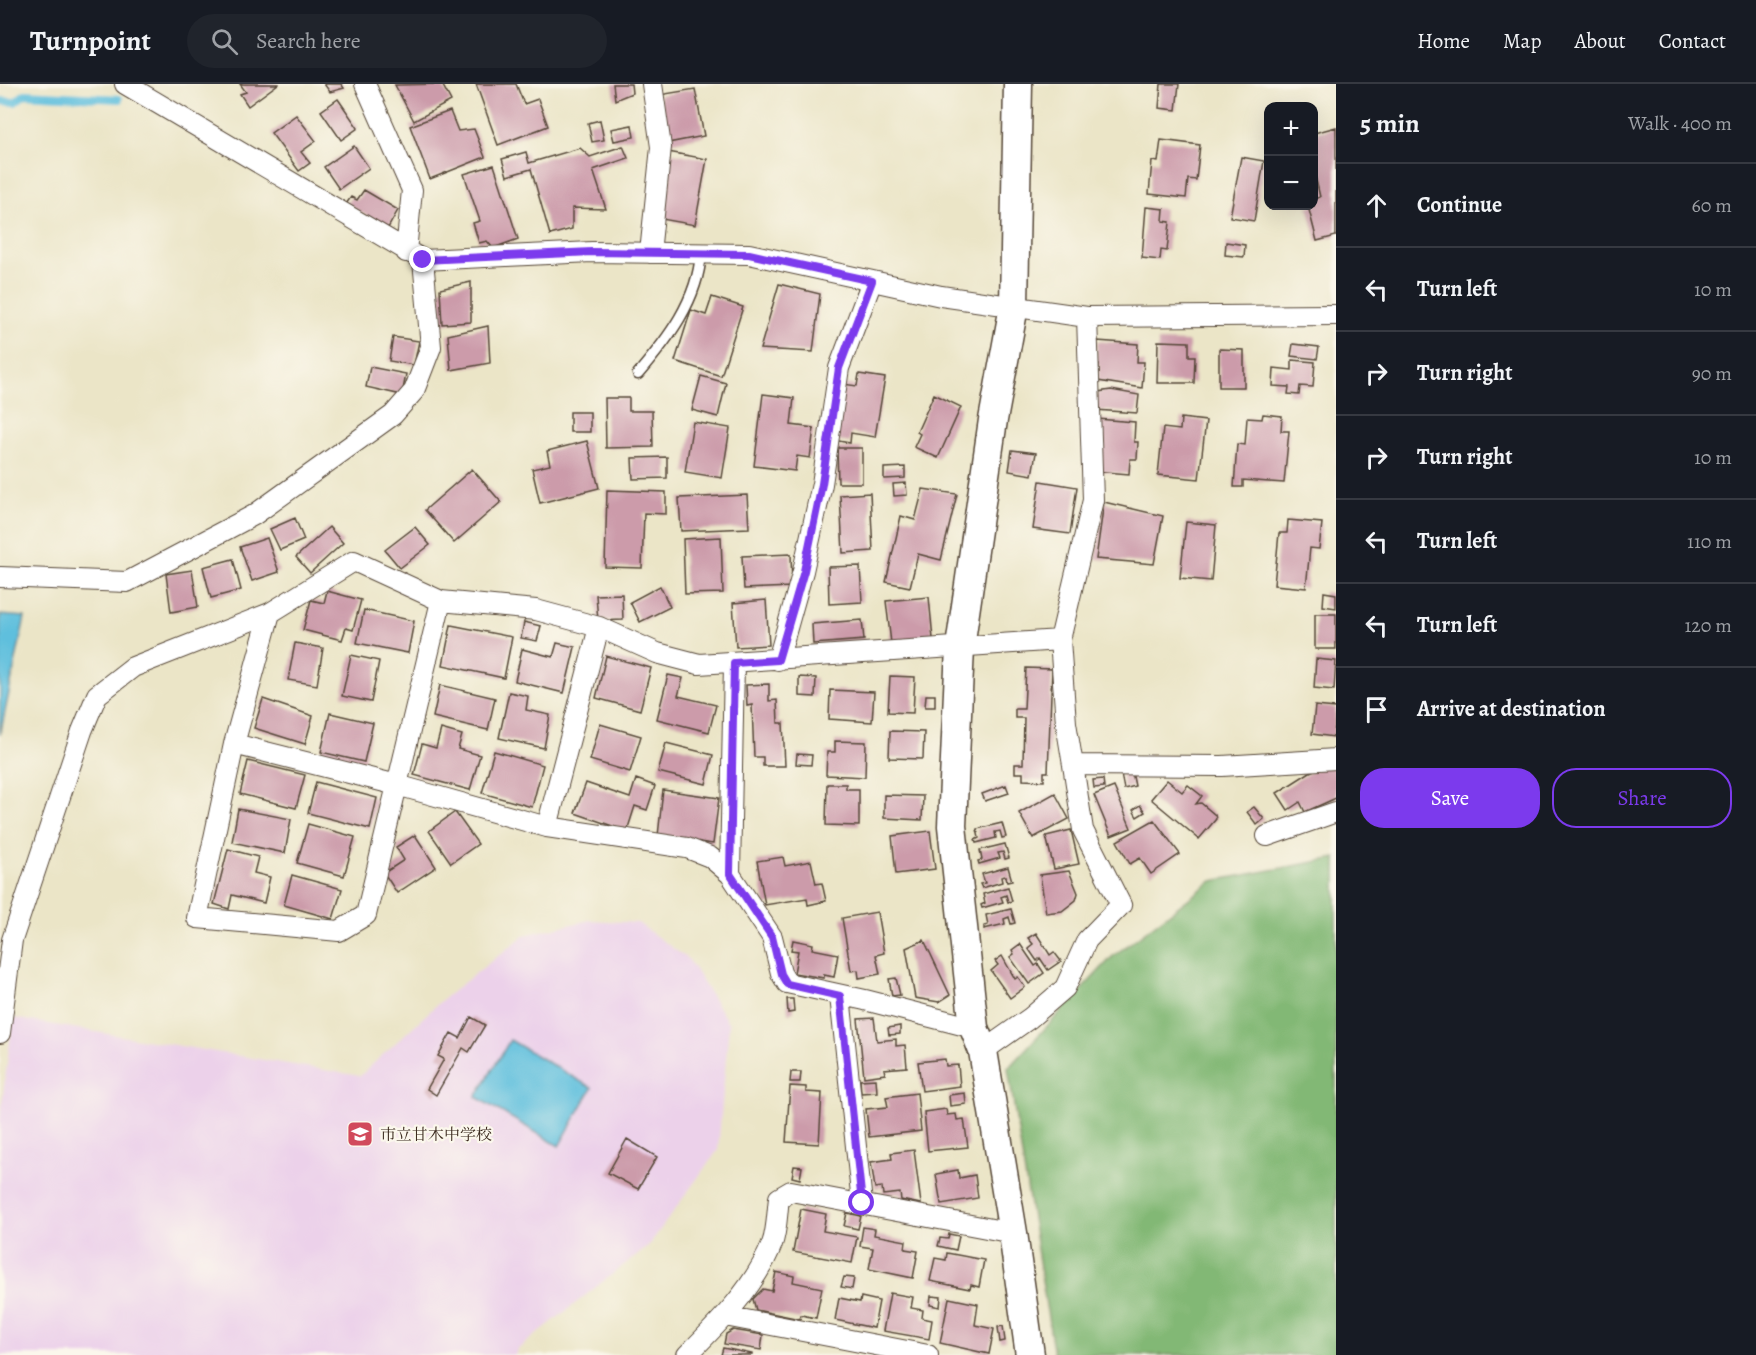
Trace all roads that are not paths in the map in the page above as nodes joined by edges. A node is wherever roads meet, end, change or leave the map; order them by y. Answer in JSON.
{"nodes":[{"id":1,"x":125,"y":84,"type":"edge"},
{"id":2,"x":365,"y":84,"type":"edge"},
{"id":3,"x":652,"y":84,"type":"edge"},
{"id":4,"x":1018,"y":84,"type":"edge"},
{"id":5,"x":650,"y":253,"type":"junction"},
{"id":6,"x":701,"y":253,"type":"junction"},
{"id":7,"x":414,"y":256,"type":"junction"},
{"id":8,"x":872,"y":281,"type":"junction"},
{"id":9,"x":1014,"y":306,"type":"junction"},
{"id":10,"x":1336,"y":315,"type":"edge"},
{"id":11,"x":1087,"y":317,"type":"junction"},
{"id":12,"x":638,"y":374,"type":"dead end"},
{"id":13,"x":0,"y":577,"type":"edge"},
{"id":14,"x":441,"y":601,"type":"junction"},
{"id":15,"x":270,"y":613,"type":"junction"},
{"id":16,"x":598,"y":627,"type":"junction"},
{"id":17,"x":1060,"y":640,"type":"junction"},
{"id":18,"x":960,"y":647,"type":"junction"},
{"id":19,"x":778,"y":660,"type":"junction"},
{"id":20,"x":734,"y":663,"type":"junction"},
{"id":21,"x":234,"y":744,"type":"junction"},
{"id":22,"x":1336,"y":759,"type":"edge"},
{"id":23,"x":1073,"y":765,"type":"junction"},
{"id":24,"x":397,"y":785,"type":"junction"},
{"id":25,"x":1336,"y":813,"type":"edge"},
{"id":26,"x":547,"y":827,"type":"junction"},
{"id":27,"x":1267,"y":836,"type":"dead end"},
{"id":28,"x":730,"y":874,"type":"junction"},
{"id":29,"x":840,"y":996,"type":"junction"},
{"id":30,"x":0,"y":1033,"type":"edge"},
{"id":31,"x":978,"y":1039,"type":"junction"},
{"id":32,"x":862,"y":1203,"type":"junction"},
{"id":33,"x":1013,"y":1233,"type":"junction"},
{"id":34,"x":725,"y":1316,"type":"junction"},
{"id":35,"x":687,"y":1355,"type":"edge"},
{"id":36,"x":927,"y":1355,"type":"edge"},
{"id":37,"x":1030,"y":1355,"type":"edge"}],
"edges":[{"from":1,"to":7,"type":"street"},
{"from":2,"to":7,"type":"street"},
{"from":3,"to":5,"type":"street"},
{"from":4,"to":9,"type":"street"},
{"from":5,"to":6,"type":"street"},
{"from":5,"to":7,"type":"street"},
{"from":6,"to":8,"type":"street"},
{"from":6,"to":12,"type":"lane"},
{"from":7,"to":13,"type":"street"},
{"from":8,"to":9,"type":"street"},
{"from":8,"to":19,"type":"street"},
{"from":9,"to":11,"type":"street"},
{"from":9,"to":18,"type":"street"},
{"from":10,"to":11,"type":"street"},
{"from":11,"to":17,"type":"street"},
{"from":14,"to":15,"type":"street"},
{"from":14,"to":16,"type":"street"},
{"from":14,"to":24,"type":"street"},
{"from":15,"to":21,"type":"street"},
{"from":15,"to":30,"type":"street"},
{"from":16,"to":20,"type":"street"},
{"from":16,"to":26,"type":"street"},
{"from":17,"to":18,"type":"street"},
{"from":17,"to":23,"type":"street"},
{"from":18,"to":19,"type":"street"},
{"from":18,"to":31,"type":"street"},
{"from":19,"to":20,"type":"street"},
{"from":20,"to":28,"type":"street"},
{"from":21,"to":24,"type":"street"},
{"from":21,"to":24,"type":"street"},
{"from":22,"to":23,"type":"street"},
{"from":23,"to":31,"type":"street"},
{"from":24,"to":26,"type":"street"},
{"from":25,"to":27,"type":"street"},
{"from":26,"to":28,"type":"street"},
{"from":28,"to":29,"type":"street"},
{"from":29,"to":31,"type":"street"},
{"from":29,"to":32,"type":"street"},
{"from":31,"to":33,"type":"street"},
{"from":32,"to":33,"type":"street"},
{"from":32,"to":34,"type":"street"},
{"from":33,"to":37,"type":"street"},
{"from":34,"to":35,"type":"street"},
{"from":34,"to":36,"type":"street"}]}
